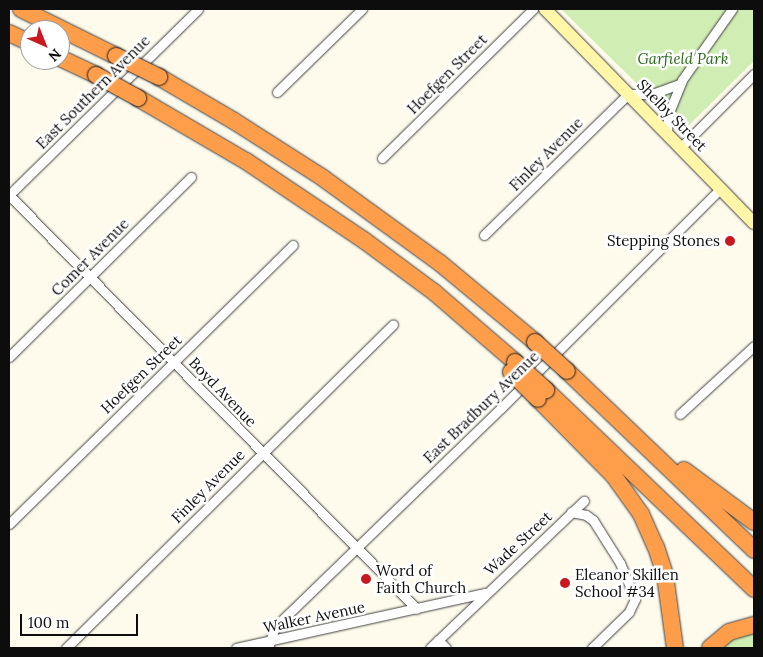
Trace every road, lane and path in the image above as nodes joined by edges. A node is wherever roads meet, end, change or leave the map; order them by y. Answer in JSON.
{"nodes":[{"id":1,"x":21,"y":9,"type":"edge"},
{"id":2,"x":198,"y":9,"type":"edge"},
{"id":3,"x":362,"y":9,"type":"edge"},
{"id":4,"x":533,"y":9,"type":"edge"},
{"id":5,"x":545,"y":9,"type":"edge"},
{"id":6,"x":732,"y":9,"type":"edge"},
{"id":7,"x":70,"y":63,"type":"edge"},
{"id":8,"x":754,"y":74,"type":"edge"},
{"id":9,"x":680,"y":84,"type":"junction"},
{"id":10,"x":277,"y":92,"type":"dead end"},
{"id":11,"x":628,"y":94,"type":"junction"},
{"id":12,"x":667,"y":133,"type":"junction"},
{"id":13,"x":680,"y":148,"type":"junction"},
{"id":14,"x":382,"y":158,"type":"dead end"},
{"id":15,"x":191,"y":177,"type":"dead end"},
{"id":16,"x":720,"y":188,"type":"junction"},
{"id":17,"x":9,"y":195,"type":"edge"},
{"id":18,"x":754,"y":223,"type":"edge"},
{"id":19,"x":484,"y":235,"type":"dead end"},
{"id":20,"x":293,"y":245,"type":"dead end"},
{"id":21,"x":90,"y":277,"type":"junction"},
{"id":22,"x":393,"y":324,"type":"dead end"},
{"id":23,"x":754,"y":346,"type":"edge"},
{"id":24,"x":9,"y":357,"type":"edge"},
{"id":25,"x":174,"y":362,"type":"junction"},
{"id":26,"x":542,"y":394,"type":"junction"},
{"id":27,"x":592,"y":394,"type":"junction"},
{"id":28,"x":680,"y":414,"type":"dead end"},
{"id":29,"x":262,"y":452,"type":"junction"},
{"id":30,"x":584,"y":501,"type":"dead end"},
{"id":31,"x":571,"y":512,"type":"junction"},
{"id":32,"x":754,"y":522,"type":"edge"},
{"id":33,"x":9,"y":524,"type":"edge"},
{"id":34,"x":356,"y":548,"type":"junction"},
{"id":35,"x":754,"y":550,"type":"edge"},
{"id":36,"x":754,"y":589,"type":"edge"},
{"id":37,"x":485,"y":594,"type":"junction"},
{"id":38,"x":417,"y":609,"type":"junction"},
{"id":39,"x":754,"y":625,"type":"edge"},
{"id":40,"x":438,"y":640,"type":"junction"},
{"id":41,"x":269,"y":644,"type":"edge"},
{"id":42,"x":66,"y":648,"type":"edge"},
{"id":43,"x":236,"y":648,"type":"edge"},
{"id":44,"x":430,"y":648,"type":"edge"},
{"id":45,"x":446,"y":648,"type":"edge"},
{"id":46,"x":592,"y":648,"type":"edge"},
{"id":47,"x":675,"y":648,"type":"edge"},
{"id":48,"x":710,"y":648,"type":"edge"}],
"edges":[{"from":1,"to":27,"type":"highway","bridge":true},
{"from":2,"to":17,"type":"street","name":"East Southern Avenue"},
{"from":3,"to":10,"type":"street"},
{"from":4,"to":14,"type":"street","name":"Hoefgen Street"},
{"from":5,"to":11,"type":"main road","name":"Shelby Street"},
{"from":6,"to":9,"type":"street"},
{"from":7,"to":26,"type":"highway","bridge":true},
{"from":8,"to":13,"type":"street"},
{"from":9,"to":11,"type":"street"},
{"from":9,"to":12,"type":"street"},
{"from":11,"to":12,"type":"main road","name":"Shelby Street"},
{"from":11,"to":19,"type":"street","name":"Finley Avenue"},
{"from":12,"to":13,"type":"main road","name":"Shelby Street"},
{"from":13,"to":16,"type":"main road","name":"Shelby Street"},
{"from":15,"to":21,"type":"street","name":"Comer Avenue"},
{"from":16,"to":18,"type":"main road","name":"Shelby Street"},
{"from":16,"to":34,"type":"street","name":"East Bradbury Avenue"},
{"from":17,"to":21,"type":"street","name":"Boyd Avenue"},
{"from":20,"to":25,"type":"street","name":"Hoefgen Street"},
{"from":21,"to":24,"type":"street","name":"Comer Avenue"},
{"from":21,"to":25,"type":"street","name":"Boyd Avenue"},
{"from":22,"to":29,"type":"street","name":"Finley Avenue"},
{"from":23,"to":28,"type":"street"},
{"from":25,"to":29,"type":"street","name":"Boyd Avenue"},
{"from":25,"to":33,"type":"street","name":"Hoefgen Street"},
{"from":26,"to":36,"type":"highway"},
{"from":26,"to":47,"type":"highway"},
{"from":27,"to":32,"type":"highway"},
{"from":27,"to":35,"type":"highway"},
{"from":29,"to":34,"type":"street","name":"Boyd Avenue"},
{"from":29,"to":42,"type":"street","name":"Finley Avenue"},
{"from":30,"to":31,"type":"street","name":"Wade Street"},
{"from":31,"to":37,"type":"street","name":"Wade Street"},
{"from":31,"to":46,"type":"street"},
{"from":34,"to":38,"type":"street","name":"Boyd Avenue"},
{"from":34,"to":41,"type":"street","name":"East Bradbury Avenue"},
{"from":37,"to":38,"type":"street","name":"Walker Avenue"},
{"from":37,"to":40,"type":"street","name":"Wade Street"},
{"from":38,"to":41,"type":"street","name":"Walker Avenue"},
{"from":39,"to":48,"type":"highway"},
{"from":40,"to":44,"type":"street","name":"Wade Street"},
{"from":40,"to":45,"type":"street"},
{"from":41,"to":43,"type":"street","name":"Walker Avenue"}]}
